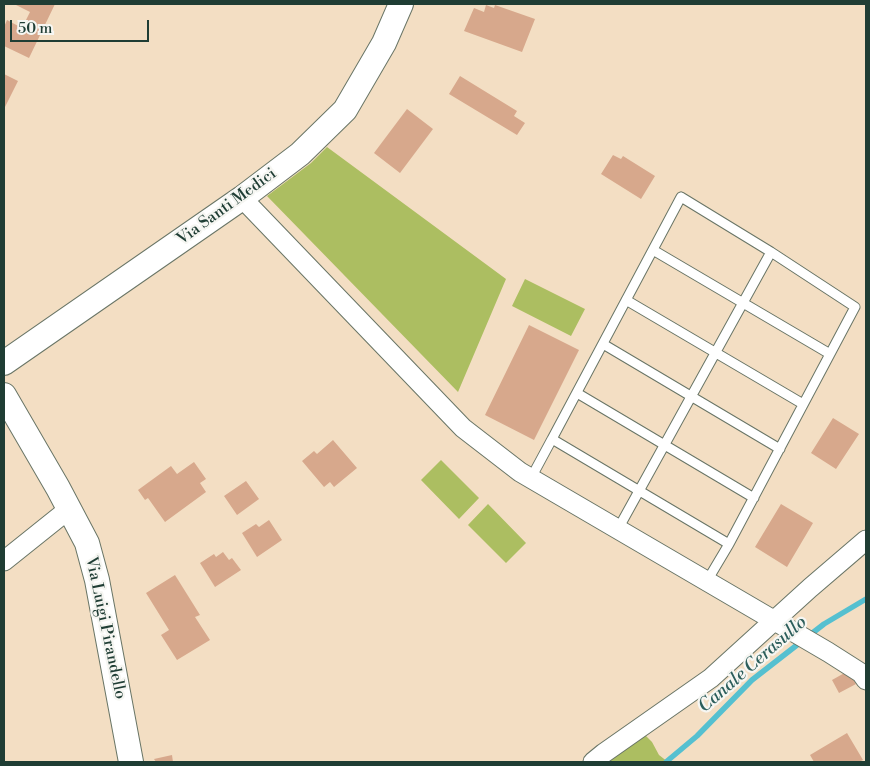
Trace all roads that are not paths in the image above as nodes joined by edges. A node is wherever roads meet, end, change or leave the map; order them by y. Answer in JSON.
{"nodes":[{"id":1,"x":400,"y":4,"type":"edge"},
{"id":2,"x":242,"y":198,"type":"junction"},
{"id":3,"x":653,"y":250,"type":"junction"},
{"id":4,"x":771,"y":252,"type":"junction"},
{"id":5,"x":626,"y":300,"type":"junction"},
{"id":6,"x":744,"y":303,"type":"junction"},
{"id":7,"x":603,"y":344,"type":"junction"},
{"id":8,"x":716,"y":352,"type":"junction"},
{"id":9,"x":830,"y":354,"type":"junction"},
{"id":10,"x":4,"y":363,"type":"edge"},
{"id":11,"x":577,"y":393,"type":"junction"},
{"id":12,"x":4,"y":395,"type":"edge"},
{"id":13,"x":691,"y":397,"type":"junction"},
{"id":14,"x":804,"y":404,"type":"junction"},
{"id":15,"x":552,"y":439,"type":"junction"},
{"id":16,"x":664,"y":445,"type":"junction"},
{"id":17,"x":780,"y":449,"type":"junction"},
{"id":18,"x":531,"y":478,"type":"junction"},
{"id":19,"x":639,"y":491,"type":"junction"},
{"id":20,"x":754,"y":498,"type":"junction"},
{"id":21,"x":69,"y":509,"type":"junction"},
{"id":22,"x":618,"y":529,"type":"junction"},
{"id":23,"x":866,"y":540,"type":"edge"},
{"id":24,"x":729,"y":544,"type":"junction"},
{"id":25,"x":4,"y":561,"type":"edge"},
{"id":26,"x":707,"y":581,"type":"junction"},
{"id":27,"x":774,"y":621,"type":"junction"},
{"id":28,"x":866,"y":680,"type":"edge"},
{"id":29,"x":132,"y":762,"type":"edge"},
{"id":30,"x":593,"y":762,"type":"edge"}],
"edges":[{"from":1,"to":2,"type":"street","name":"Via Santi Medici"},
{"from":2,"to":10,"type":"street","name":"Via Santi Medici"},
{"from":2,"to":18,"type":"street"},
{"from":3,"to":4,"type":"lane"},
{"from":3,"to":5,"type":"lane"},
{"from":3,"to":6,"type":"lane"},
{"from":4,"to":6,"type":"lane"},
{"from":4,"to":9,"type":"lane"},
{"from":5,"to":7,"type":"lane"},
{"from":5,"to":8,"type":"lane"},
{"from":6,"to":8,"type":"lane"},
{"from":6,"to":9,"type":"lane"},
{"from":7,"to":11,"type":"lane"},
{"from":7,"to":13,"type":"lane"},
{"from":8,"to":13,"type":"lane"},
{"from":8,"to":14,"type":"lane"},
{"from":9,"to":14,"type":"lane"},
{"from":11,"to":15,"type":"lane"},
{"from":11,"to":16,"type":"lane"},
{"from":12,"to":21,"type":"street","name":"Via Luigi Pirandello"},
{"from":13,"to":16,"type":"lane"},
{"from":13,"to":17,"type":"lane"},
{"from":14,"to":17,"type":"lane"},
{"from":15,"to":18,"type":"lane"},
{"from":15,"to":19,"type":"lane"},
{"from":16,"to":19,"type":"lane"},
{"from":16,"to":20,"type":"lane"},
{"from":17,"to":20,"type":"lane"},
{"from":18,"to":22,"type":"street"},
{"from":19,"to":22,"type":"lane"},
{"from":19,"to":24,"type":"lane"},
{"from":20,"to":24,"type":"lane"},
{"from":21,"to":25,"type":"street"},
{"from":21,"to":29,"type":"street","name":"Via Luigi Pirandello"},
{"from":22,"to":26,"type":"street"},
{"from":23,"to":27,"type":"street"},
{"from":24,"to":26,"type":"lane"},
{"from":26,"to":27,"type":"street"},
{"from":27,"to":28,"type":"street"},
{"from":27,"to":30,"type":"street"}]}
